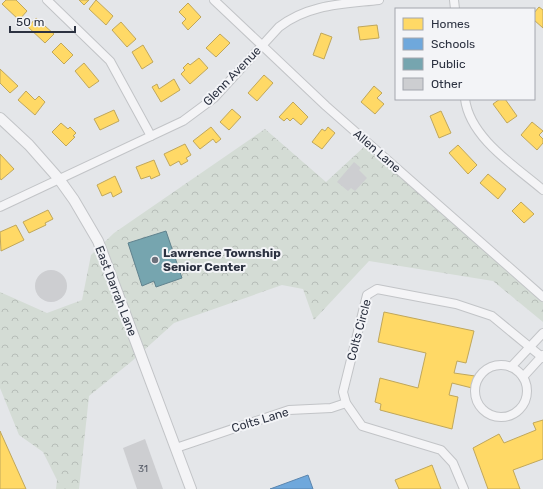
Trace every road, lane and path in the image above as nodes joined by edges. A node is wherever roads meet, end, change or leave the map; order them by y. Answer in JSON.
{"nodes":[{"id":1,"x":47,"y":0,"type":"edge"},
{"id":2,"x":214,"y":0,"type":"edge"},
{"id":3,"x":379,"y":0,"type":"edge"},
{"id":4,"x":359,"y":1,"type":"edge"},
{"id":5,"x":262,"y":46,"type":"junction"},
{"id":6,"x":465,"y":100,"type":"edge"},
{"id":7,"x":0,"y":118,"type":"edge"},
{"id":8,"x":152,"y":136,"type":"junction"},
{"id":9,"x":59,"y":179,"type":"junction"},
{"id":10,"x":543,"y":190,"type":"edge"},
{"id":11,"x":0,"y":207,"type":"edge"},
{"id":12,"x":543,"y":297,"type":"edge"},
{"id":13,"x":543,"y":333,"type":"edge"},
{"id":14,"x":529,"y":346,"type":"junction"},
{"id":15,"x":543,"y":357,"type":"edge"},
{"id":16,"x":511,"y":367,"type":"junction"},
{"id":17,"x":523,"y":377,"type":"junction"},
{"id":18,"x":346,"y":403,"type":"junction"},
{"id":19,"x":176,"y":448,"type":"junction"},
{"id":20,"x":191,"y":489,"type":"edge"},
{"id":21,"x":464,"y":489,"type":"edge"}],
"edges":[{"from":1,"to":8,"type":"street"},
{"from":2,"to":5,"type":"street","name":"Allen Lane"},
{"from":3,"to":4,"type":"street","name":"Glenn Avenue"},
{"from":4,"to":5,"type":"street","name":"Glenn Avenue"},
{"from":5,"to":8,"type":"street","name":"Glenn Avenue"},
{"from":5,"to":12,"type":"street","name":"Allen Lane"},
{"from":6,"to":10,"type":"street"},
{"from":7,"to":9,"type":"street","name":"East Darrah Lane"},
{"from":8,"to":9,"type":"street","name":"Glenn Avenue"},
{"from":9,"to":11,"type":"street","name":"Glenn Avenue"},
{"from":9,"to":19,"type":"street","name":"East Darrah Lane"},
{"from":13,"to":14,"type":"street"},
{"from":14,"to":15,"type":"street","name":"Colts Circle"},
{"from":14,"to":16,"type":"street"},
{"from":14,"to":18,"type":"street","name":"Colts Circle"},
{"from":15,"to":17,"type":"street"},
{"from":16,"to":17,"type":"street"},
{"from":16,"to":17,"type":"street"},
{"from":18,"to":19,"type":"street","name":"Colts Lane"},
{"from":18,"to":21,"type":"street"},
{"from":19,"to":20,"type":"street","name":"East Darrah Lane"}]}
